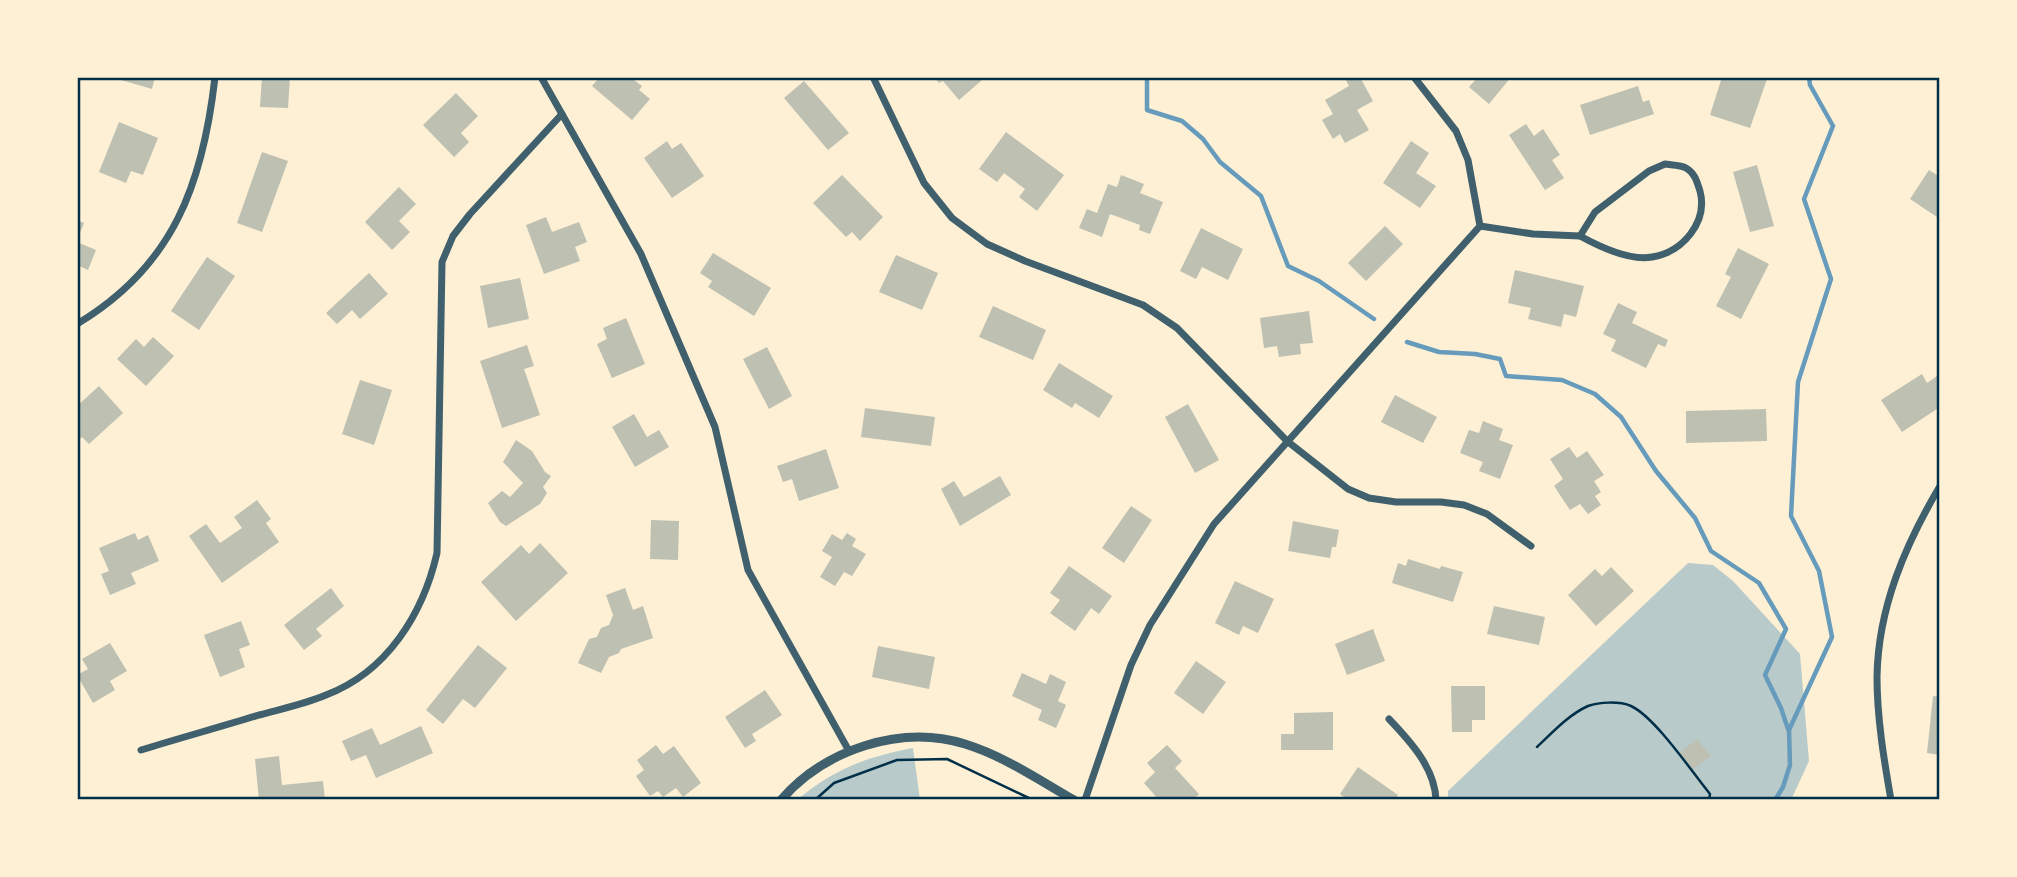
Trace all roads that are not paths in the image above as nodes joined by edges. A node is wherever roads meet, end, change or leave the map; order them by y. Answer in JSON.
{"nodes":[{"id":1,"x":215,"y":77,"type":"edge"},
{"id":2,"x":541,"y":77,"type":"edge"},
{"id":3,"x":873,"y":77,"type":"edge"},
{"id":4,"x":1414,"y":77,"type":"edge"},
{"id":5,"x":562,"y":114,"type":"junction"},
{"id":6,"x":1480,"y":226,"type":"junction"},
{"id":7,"x":1580,"y":236,"type":"junction"},
{"id":8,"x":77,"y":324,"type":"edge"},
{"id":9,"x":1287,"y":441,"type":"junction"},
{"id":10,"x":1940,"y":486,"type":"edge"},
{"id":11,"x":1531,"y":546,"type":"dead end"},
{"id":12,"x":1389,"y":719,"type":"dead end"},
{"id":13,"x":141,"y":750,"type":"dead end"},
{"id":14,"x":849,"y":751,"type":"junction"},
{"id":15,"x":781,"y":800,"type":"edge"},
{"id":16,"x":1074,"y":800,"type":"edge"},
{"id":17,"x":1085,"y":800,"type":"edge"},
{"id":18,"x":1436,"y":800,"type":"edge"},
{"id":19,"x":1891,"y":800,"type":"edge"}],
"edges":[{"from":1,"to":8,"type":"street"},
{"from":2,"to":5,"type":"street"},
{"from":3,"to":9,"type":"street"},
{"from":4,"to":6,"type":"street"},
{"from":5,"to":13,"type":"street"},
{"from":5,"to":14,"type":"street"},
{"from":6,"to":7,"type":"street"},
{"from":6,"to":9,"type":"street"},
{"from":7,"to":7,"type":"street"},
{"from":9,"to":11,"type":"street"},
{"from":9,"to":17,"type":"street"},
{"from":10,"to":19,"type":"street"},
{"from":12,"to":18,"type":"street"},
{"from":14,"to":15,"type":"street"},
{"from":14,"to":16,"type":"street"}]}
